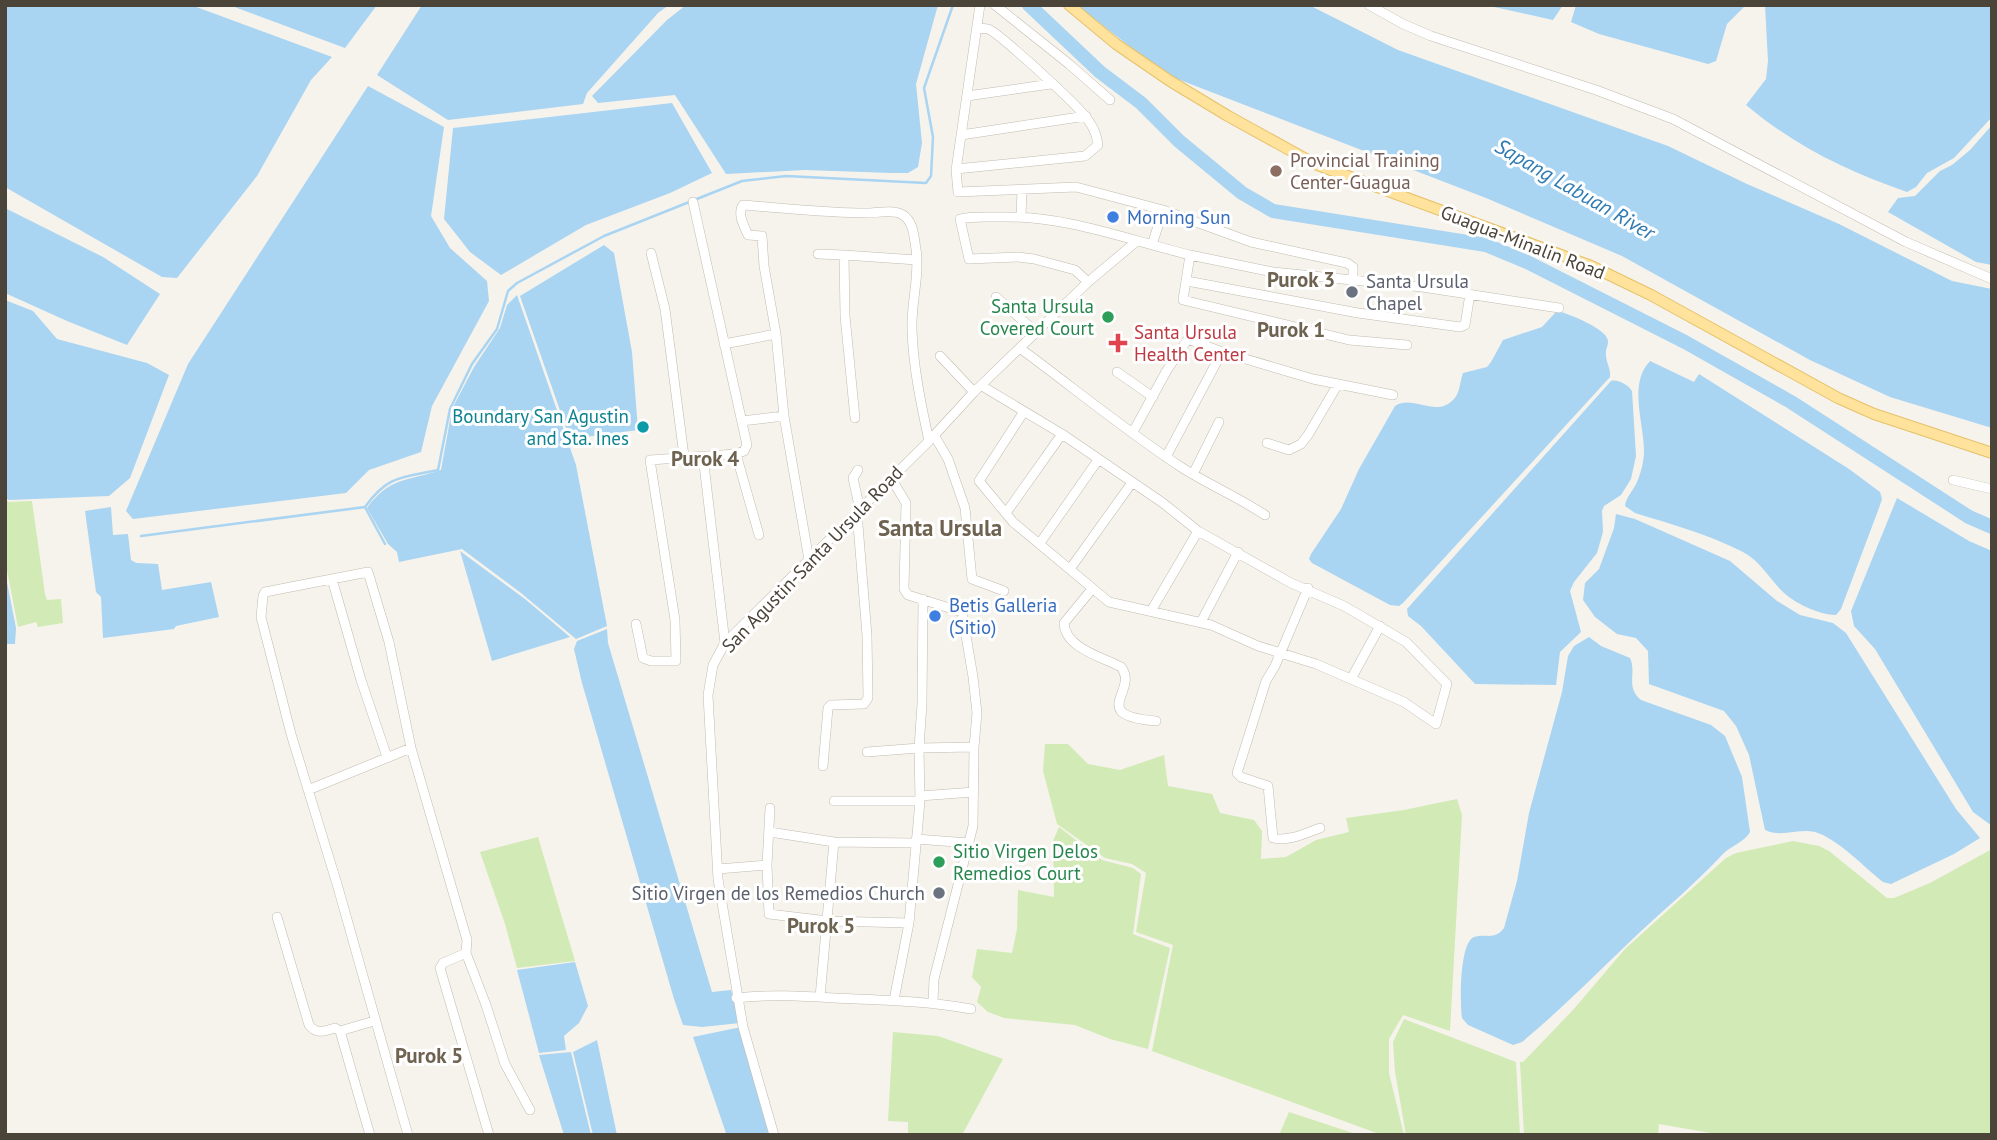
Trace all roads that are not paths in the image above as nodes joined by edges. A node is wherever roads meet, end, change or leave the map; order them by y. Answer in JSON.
{"nodes":[{"id":1,"x":980,"y":5,"type":"edge"},
{"id":2,"x":995,"y":5,"type":"edge"},
{"id":3,"x":1069,"y":5,"type":"edge"},
{"id":4,"x":1369,"y":5,"type":"edge"},
{"id":5,"x":977,"y":29,"type":"junction"},
{"id":6,"x":1051,"y":84,"type":"junction"},
{"id":7,"x":967,"y":96,"type":"junction"},
{"id":8,"x":1110,"y":100,"type":"dead end"},
{"id":9,"x":1086,"y":116,"type":"junction"},
{"id":10,"x":961,"y":135,"type":"junction"},
{"id":11,"x":956,"y":169,"type":"junction"},
{"id":12,"x":1022,"y":190,"type":"junction"},
{"id":13,"x":693,"y":202,"type":"dead end"},
{"id":14,"x":1163,"y":210,"type":"junction"},
{"id":15,"x":1021,"y":216,"type":"junction"},
{"id":16,"x":1137,"y":241,"type":"junction"},
{"id":17,"x":1152,"y":245,"type":"junction"},
{"id":18,"x":651,"y":253,"type":"dead end"},
{"id":19,"x":818,"y":254,"type":"dead end"},
{"id":20,"x":844,"y":255,"type":"junction"},
{"id":21,"x":1190,"y":255,"type":"junction"},
{"id":22,"x":918,"y":260,"type":"junction"},
{"id":23,"x":1353,"y":279,"type":"junction"},
{"id":24,"x":1992,"y":279,"type":"edge"},
{"id":25,"x":1187,"y":281,"type":"junction"},
{"id":26,"x":1088,"y":282,"type":"junction"},
{"id":27,"x":1470,"y":294,"type":"junction"},
{"id":28,"x":996,"y":297,"type":"dead end"},
{"id":29,"x":1559,"y":307,"type":"dead end"},
{"id":30,"x":1037,"y":333,"type":"junction"},
{"id":31,"x":776,"y":334,"type":"junction"},
{"id":32,"x":724,"y":344,"type":"junction"},
{"id":33,"x":1407,"y":345,"type":"dead end"},
{"id":34,"x":1021,"y":349,"type":"junction"},
{"id":35,"x":1222,"y":352,"type":"junction"},
{"id":36,"x":940,"y":356,"type":"dead end"},
{"id":37,"x":1117,"y":372,"type":"dead end"},
{"id":38,"x":1338,"y":384,"type":"junction"},
{"id":39,"x":978,"y":389,"type":"junction"},
{"id":40,"x":1393,"y":395,"type":"dead end"},
{"id":41,"x":1153,"y":397,"type":"junction"},
{"id":42,"x":1023,"y":413,"type":"junction"},
{"id":43,"x":784,"y":416,"type":"junction"},
{"id":44,"x":855,"y":418,"type":"dead end"},
{"id":45,"x":742,"y":421,"type":"junction"},
{"id":46,"x":1219,"y":422,"type":"dead end"},
{"id":47,"x":1133,"y":432,"type":"junction"},
{"id":48,"x":1062,"y":434,"type":"junction"},
{"id":49,"x":931,"y":438,"type":"junction"},
{"id":50,"x":1267,"y":443,"type":"dead end"},
{"id":51,"x":1992,"y":453,"type":"edge"},
{"id":52,"x":736,"y":454,"type":"junction"},
{"id":53,"x":684,"y":456,"type":"junction"},
{"id":54,"x":703,"y":456,"type":"junction"},
{"id":55,"x":1166,"y":457,"type":"junction"},
{"id":56,"x":1098,"y":460,"type":"junction"},
{"id":57,"x":858,"y":470,"type":"dead end"},
{"id":58,"x":1193,"y":474,"type":"junction"},
{"id":59,"x":891,"y":478,"type":"junction"},
{"id":60,"x":1953,"y":480,"type":"dead end"},
{"id":61,"x":1131,"y":484,"type":"junction"},
{"id":62,"x":1992,"y":489,"type":"edge"},
{"id":63,"x":858,"y":511,"type":"junction"},
{"id":64,"x":1006,"y":513,"type":"junction"},
{"id":65,"x":1265,"y":515,"type":"dead end"},
{"id":66,"x":1198,"y":531,"type":"junction"},
{"id":67,"x":759,"y":534,"type":"dead end"},
{"id":68,"x":1040,"y":543,"type":"junction"},
{"id":69,"x":1238,"y":552,"type":"junction"},
{"id":70,"x":809,"y":560,"type":"junction"},
{"id":71,"x":1070,"y":569,"type":"junction"},
{"id":72,"x":332,"y":579,"type":"junction"},
{"id":73,"x":1308,"y":588,"type":"junction"},
{"id":74,"x":1092,"y":589,"type":"junction"},
{"id":75,"x":1004,"y":591,"type":"dead end"},
{"id":76,"x":923,"y":599,"type":"junction"},
{"id":77,"x":1152,"y":611,"type":"junction"},
{"id":78,"x":1201,"y":622,"type":"junction"},
{"id":79,"x":636,"y":624,"type":"dead end"},
{"id":80,"x":1380,"y":626,"type":"junction"},
{"id":81,"x":725,"y":643,"type":"junction"},
{"id":82,"x":1280,"y":651,"type":"junction"},
{"id":83,"x":1351,"y":679,"type":"junction"},
{"id":84,"x":1156,"y":721,"type":"dead end"},
{"id":85,"x":974,"y":747,"type":"junction"},
{"id":86,"x":411,"y":748,"type":"junction"},
{"id":87,"x":919,"y":748,"type":"junction"},
{"id":88,"x":867,"y":752,"type":"dead end"},
{"id":89,"x":387,"y":757,"type":"junction"},
{"id":90,"x":823,"y":766,"type":"dead end"},
{"id":91,"x":308,"y":790,"type":"junction"},
{"id":92,"x":974,"y":792,"type":"junction"},
{"id":93,"x":920,"y":799,"type":"junction"},
{"id":94,"x":834,"y":801,"type":"dead end"},
{"id":95,"x":770,"y":808,"type":"dead end"},
{"id":96,"x":1320,"y":828,"type":"dead end"},
{"id":97,"x":770,"y":832,"type":"junction"},
{"id":98,"x":915,"y":841,"type":"junction"},
{"id":99,"x":834,"y":842,"type":"junction"},
{"id":100,"x":969,"y":843,"type":"junction"},
{"id":101,"x":767,"y":865,"type":"junction"},
{"id":102,"x":718,"y":869,"type":"junction"},
{"id":103,"x":277,"y":917,"type":"dead end"},
{"id":104,"x":828,"y":921,"type":"junction"},
{"id":105,"x":909,"y":923,"type":"junction"},
{"id":106,"x":466,"y":953,"type":"junction"},
{"id":107,"x":820,"y":997,"type":"junction"},
{"id":108,"x":737,"y":998,"type":"junction"},
{"id":109,"x":894,"y":1000,"type":"junction"},
{"id":110,"x":933,"y":1003,"type":"junction"},
{"id":111,"x":971,"y":1009,"type":"dead end"},
{"id":112,"x":374,"y":1021,"type":"junction"},
{"id":113,"x":340,"y":1031,"type":"junction"},
{"id":114,"x":530,"y":1110,"type":"dead end"},
{"id":115,"x":370,"y":1135,"type":"edge"},
{"id":116,"x":408,"y":1135,"type":"edge"},
{"id":117,"x":489,"y":1135,"type":"edge"},
{"id":118,"x":774,"y":1135,"type":"edge"}],
"edges":[{"from":1,"to":5,"type":"street"},
{"from":2,"to":8,"type":"street"},
{"from":3,"to":51,"type":"main road","name":"Guagua-Minalin Road"},
{"from":4,"to":24,"type":"street"},
{"from":5,"to":6,"type":"street"},
{"from":5,"to":7,"type":"street"},
{"from":6,"to":7,"type":"street"},
{"from":6,"to":9,"type":"street"},
{"from":7,"to":10,"type":"street"},
{"from":9,"to":10,"type":"street"},
{"from":9,"to":11,"type":"street"},
{"from":10,"to":11,"type":"street"},
{"from":11,"to":12,"type":"street"},
{"from":12,"to":14,"type":"street"},
{"from":12,"to":15,"type":"street"},
{"from":13,"to":32,"type":"street"},
{"from":14,"to":17,"type":"street"},
{"from":14,"to":23,"type":"street"},
{"from":15,"to":16,"type":"street"},
{"from":15,"to":26,"type":"street"},
{"from":16,"to":17,"type":"street"},
{"from":16,"to":26,"type":"street","name":"San Agustin-Santa Ursula Road"},
{"from":17,"to":21,"type":"street"},
{"from":18,"to":53,"type":"street"},
{"from":19,"to":20,"type":"street"},
{"from":20,"to":22,"type":"street"},
{"from":20,"to":44,"type":"street"},
{"from":21,"to":23,"type":"street"},
{"from":21,"to":25,"type":"street"},
{"from":22,"to":31,"type":"street"},
{"from":22,"to":49,"type":"street"},
{"from":23,"to":27,"type":"street"},
{"from":25,"to":27,"type":"street"},
{"from":25,"to":33,"type":"street"},
{"from":26,"to":30,"type":"street","name":"San Agustin-Santa Ursula Road"},
{"from":27,"to":29,"type":"street"},
{"from":28,"to":30,"type":"street"},
{"from":30,"to":34,"type":"street","name":"San Agustin-Santa Ursula Road"},
{"from":31,"to":32,"type":"street"},
{"from":31,"to":43,"type":"street"},
{"from":32,"to":45,"type":"street"},
{"from":34,"to":39,"type":"street","name":"San Agustin-Santa Ursula Road"},
{"from":34,"to":47,"type":"street"},
{"from":35,"to":38,"type":"street"},
{"from":35,"to":41,"type":"street"},
{"from":35,"to":55,"type":"street"},
{"from":36,"to":39,"type":"street"},
{"from":37,"to":41,"type":"street"},
{"from":38,"to":40,"type":"street"},
{"from":38,"to":50,"type":"street"},
{"from":39,"to":42,"type":"street"},
{"from":39,"to":49,"type":"street","name":"San Agustin-Santa Ursula Road"},
{"from":41,"to":47,"type":"street"},
{"from":42,"to":48,"type":"street"},
{"from":42,"to":64,"type":"street"},
{"from":43,"to":45,"type":"street"},
{"from":43,"to":70,"type":"street"},
{"from":45,"to":52,"type":"street"},
{"from":46,"to":58,"type":"street"},
{"from":47,"to":55,"type":"street"},
{"from":48,"to":56,"type":"street"},
{"from":48,"to":64,"type":"street"},
{"from":49,"to":59,"type":"street","name":"San Agustin-Santa Ursula Road"},
{"from":49,"to":75,"type":"street"},
{"from":52,"to":54,"type":"street"},
{"from":52,"to":67,"type":"street"},
{"from":53,"to":54,"type":"street"},
{"from":53,"to":79,"type":"street"},
{"from":54,"to":81,"type":"street"},
{"from":55,"to":58,"type":"street"},
{"from":56,"to":61,"type":"street"},
{"from":56,"to":68,"type":"street"},
{"from":57,"to":63,"type":"street"},
{"from":58,"to":65,"type":"street"},
{"from":59,"to":63,"type":"street","name":"San Agustin-Santa Ursula Road"},
{"from":59,"to":76,"type":"street"},
{"from":60,"to":62,"type":"street"},
{"from":61,"to":66,"type":"street"},
{"from":61,"to":71,"type":"street"},
{"from":63,"to":70,"type":"street","name":"San Agustin-Santa Ursula Road"},
{"from":63,"to":90,"type":"street"},
{"from":64,"to":68,"type":"street"},
{"from":66,"to":69,"type":"street"},
{"from":66,"to":77,"type":"street"},
{"from":68,"to":71,"type":"street"},
{"from":69,"to":73,"type":"street"},
{"from":69,"to":78,"type":"street"},
{"from":70,"to":81,"type":"street","name":"San Agustin-Santa Ursula Road"},
{"from":71,"to":74,"type":"street"},
{"from":72,"to":86,"type":"street"},
{"from":72,"to":89,"type":"street"},
{"from":72,"to":91,"type":"street"},
{"from":73,"to":80,"type":"street"},
{"from":73,"to":82,"type":"street"},
{"from":74,"to":77,"type":"street"},
{"from":74,"to":84,"type":"street"},
{"from":76,"to":85,"type":"street"},
{"from":76,"to":87,"type":"street"},
{"from":77,"to":78,"type":"street"},
{"from":78,"to":82,"type":"street"},
{"from":80,"to":83,"type":"street"},
{"from":80,"to":83,"type":"street"},
{"from":81,"to":102,"type":"street","name":"San Agustin-Santa Ursula Road"},
{"from":82,"to":83,"type":"street"},
{"from":82,"to":96,"type":"street"},
{"from":85,"to":87,"type":"street"},
{"from":85,"to":92,"type":"street"},
{"from":86,"to":89,"type":"street"},
{"from":86,"to":106,"type":"street"},
{"from":87,"to":88,"type":"street"},
{"from":87,"to":93,"type":"street"},
{"from":89,"to":91,"type":"street"},
{"from":91,"to":112,"type":"street"},
{"from":92,"to":93,"type":"street"},
{"from":92,"to":100,"type":"street"},
{"from":93,"to":94,"type":"street"},
{"from":93,"to":98,"type":"street"},
{"from":95,"to":97,"type":"street"},
{"from":97,"to":99,"type":"street"},
{"from":97,"to":101,"type":"street"},
{"from":98,"to":99,"type":"street"},
{"from":98,"to":100,"type":"street"},
{"from":98,"to":105,"type":"street"},
{"from":99,"to":104,"type":"street"},
{"from":100,"to":110,"type":"street"},
{"from":101,"to":102,"type":"street"},
{"from":101,"to":104,"type":"street"},
{"from":102,"to":108,"type":"street","name":"San Agustin-Santa Ursula Road"},
{"from":103,"to":113,"type":"street"},
{"from":104,"to":105,"type":"street"},
{"from":104,"to":107,"type":"street"},
{"from":105,"to":109,"type":"street"},
{"from":106,"to":114,"type":"street"},
{"from":106,"to":117,"type":"street"},
{"from":107,"to":108,"type":"street"},
{"from":107,"to":109,"type":"street"},
{"from":108,"to":118,"type":"street","name":"San Agustin-Santa Ursula Road"},
{"from":109,"to":110,"type":"street"},
{"from":110,"to":111,"type":"street"},
{"from":112,"to":113,"type":"street"},
{"from":112,"to":116,"type":"street"},
{"from":113,"to":115,"type":"street"}]}
